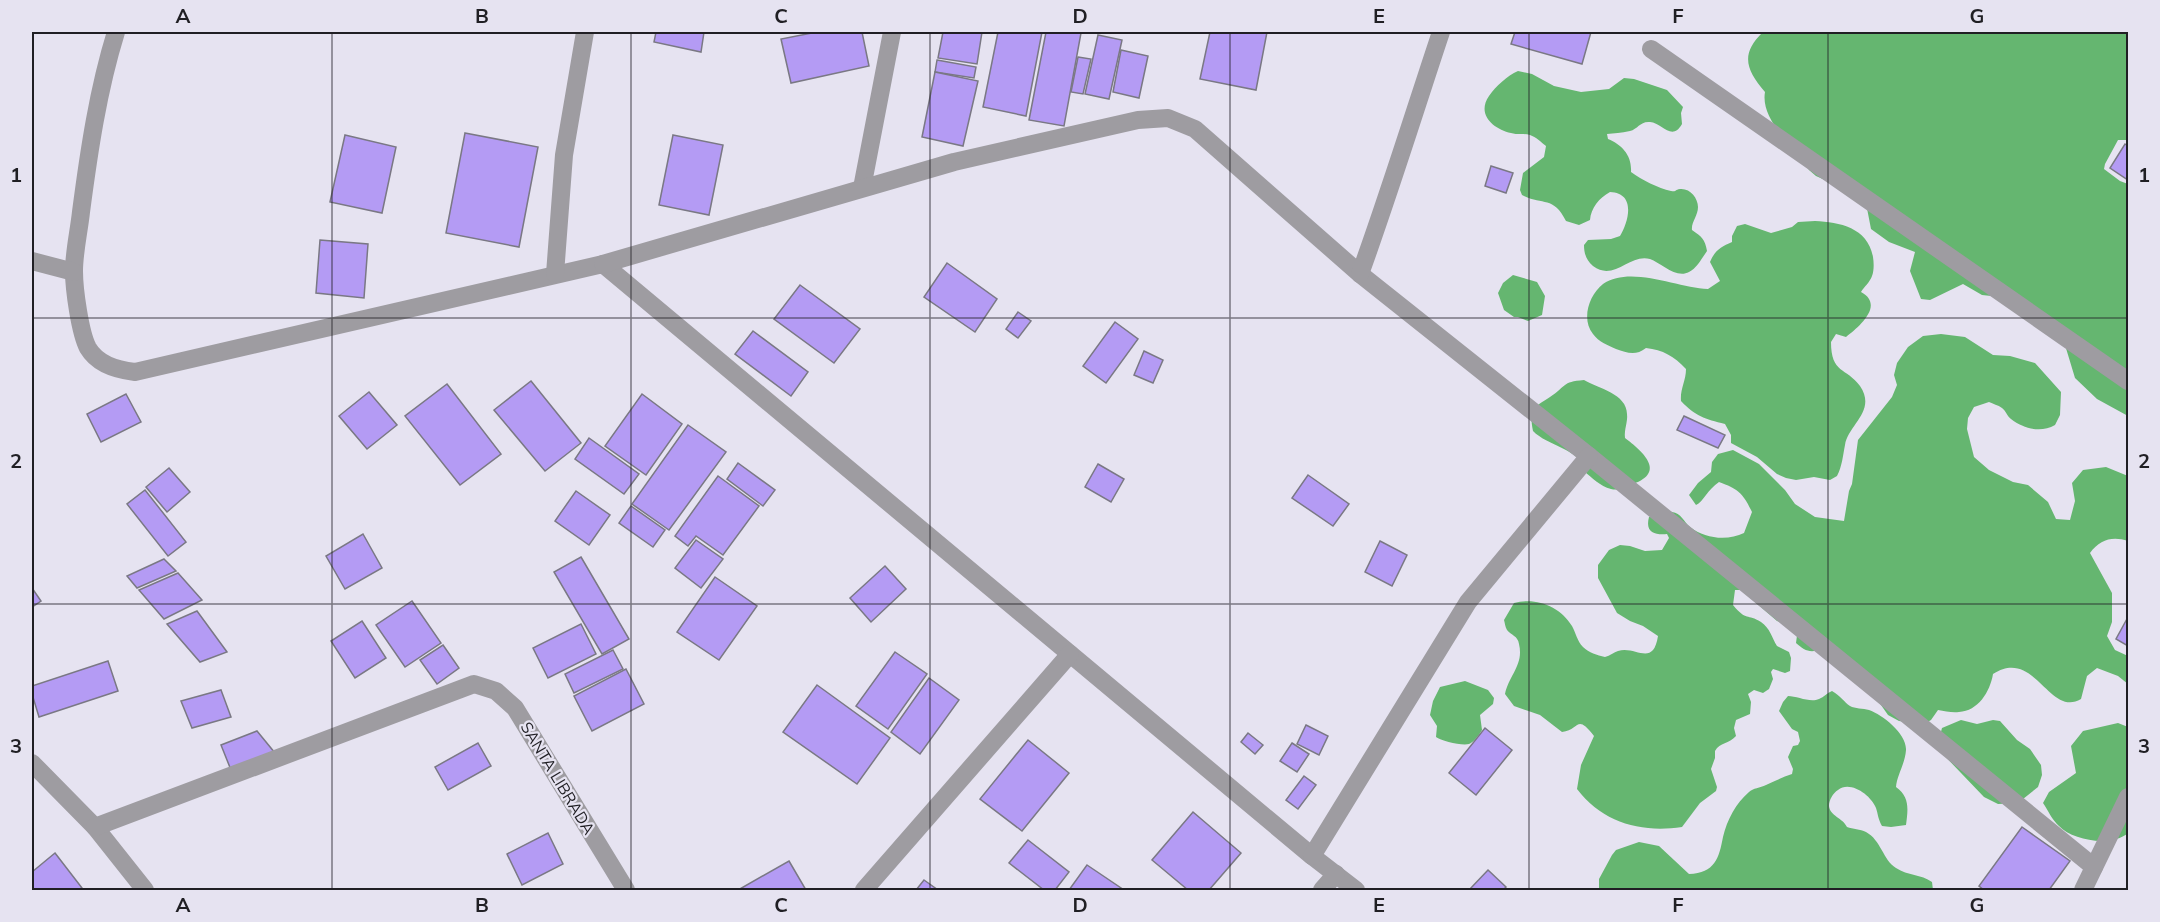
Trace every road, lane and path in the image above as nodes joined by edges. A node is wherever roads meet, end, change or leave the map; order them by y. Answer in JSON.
{"nodes":[{"id":1,"x":116,"y":32,"type":"edge"},
{"id":2,"x":585,"y":32,"type":"edge"},
{"id":3,"x":892,"y":32,"type":"edge"},
{"id":4,"x":1441,"y":32,"type":"edge"},
{"id":5,"x":1651,"y":49,"type":"dead end"},
{"id":6,"x":862,"y":188,"type":"junction"},
{"id":7,"x":32,"y":261,"type":"edge"},
{"id":8,"x":603,"y":264,"type":"junction"},
{"id":9,"x":74,"y":272,"type":"junction"},
{"id":10,"x":555,"y":274,"type":"junction"},
{"id":11,"x":1360,"y":274,"type":"junction"},
{"id":12,"x":2128,"y":381,"type":"edge"},
{"id":13,"x":1589,"y":456,"type":"junction"},
{"id":14,"x":1070,"y":654,"type":"junction"},
{"id":15,"x":32,"y":763,"type":"edge"},
{"id":16,"x":2128,"y":797,"type":"edge"},
{"id":17,"x":95,"y":827,"type":"junction"},
{"id":18,"x":1312,"y":856,"type":"junction"},
{"id":19,"x":2094,"y":867,"type":"junction"},
{"id":20,"x":1336,"y":874,"type":"junction"},
{"id":21,"x":145,"y":891,"type":"edge"},
{"id":22,"x":626,"y":891,"type":"edge"},
{"id":23,"x":864,"y":891,"type":"edge"},
{"id":24,"x":1322,"y":891,"type":"edge"},
{"id":25,"x":1356,"y":891,"type":"edge"},
{"id":26,"x":2083,"y":891,"type":"edge"}],
"edges":[{"from":1,"to":9,"type":"street"},
{"from":2,"to":10,"type":"street"},
{"from":3,"to":6,"type":"street"},
{"from":4,"to":11,"type":"street"},
{"from":5,"to":12,"type":"street"},
{"from":6,"to":8,"type":"street"},
{"from":6,"to":11,"type":"street"},
{"from":7,"to":9,"type":"street"},
{"from":8,"to":10,"type":"street"},
{"from":8,"to":14,"type":"street"},
{"from":9,"to":10,"type":"street"},
{"from":11,"to":13,"type":"street"},
{"from":13,"to":18,"type":"street"},
{"from":13,"to":19,"type":"street"},
{"from":14,"to":18,"type":"street"},
{"from":14,"to":23,"type":"street"},
{"from":15,"to":17,"type":"street"},
{"from":16,"to":19,"type":"street"},
{"from":17,"to":21,"type":"street"},
{"from":17,"to":22,"type":"street","name":"SANTA LIBRADA"},
{"from":18,"to":20,"type":"street"},
{"from":19,"to":26,"type":"street"},
{"from":20,"to":24,"type":"street"},
{"from":20,"to":25,"type":"street"}]}
